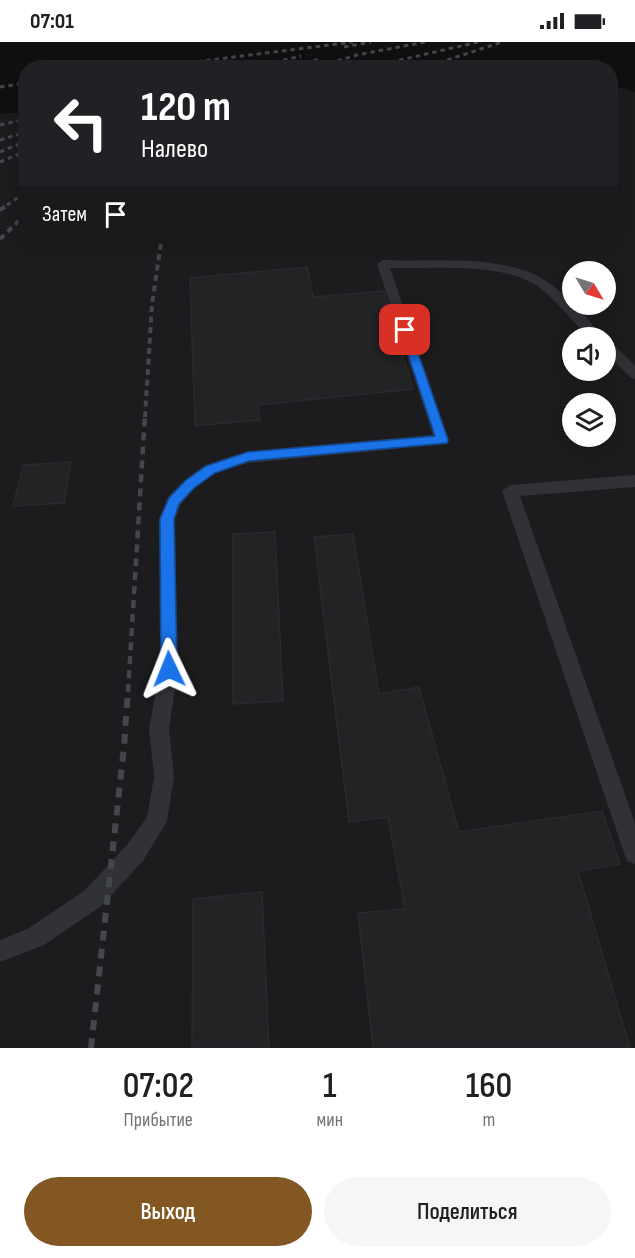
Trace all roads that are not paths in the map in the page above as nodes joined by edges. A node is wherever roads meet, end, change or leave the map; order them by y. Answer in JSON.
{"nodes":[{"id":1,"x":586,"y":327,"type":"edge"},
{"id":2,"x":616,"y":355,"type":"edge"},
{"id":3,"x":635,"y":374,"type":"edge"},
{"id":4,"x":635,"y":481,"type":"edge"},
{"id":5,"x":635,"y":853,"type":"edge"},
{"id":6,"x":0,"y":951,"type":"edge"}],
"edges":[{"from":1,"to":6,"type":"lane"},
{"from":2,"to":3,"type":"lane"},
{"from":4,"to":5,"type":"lane"}]}
